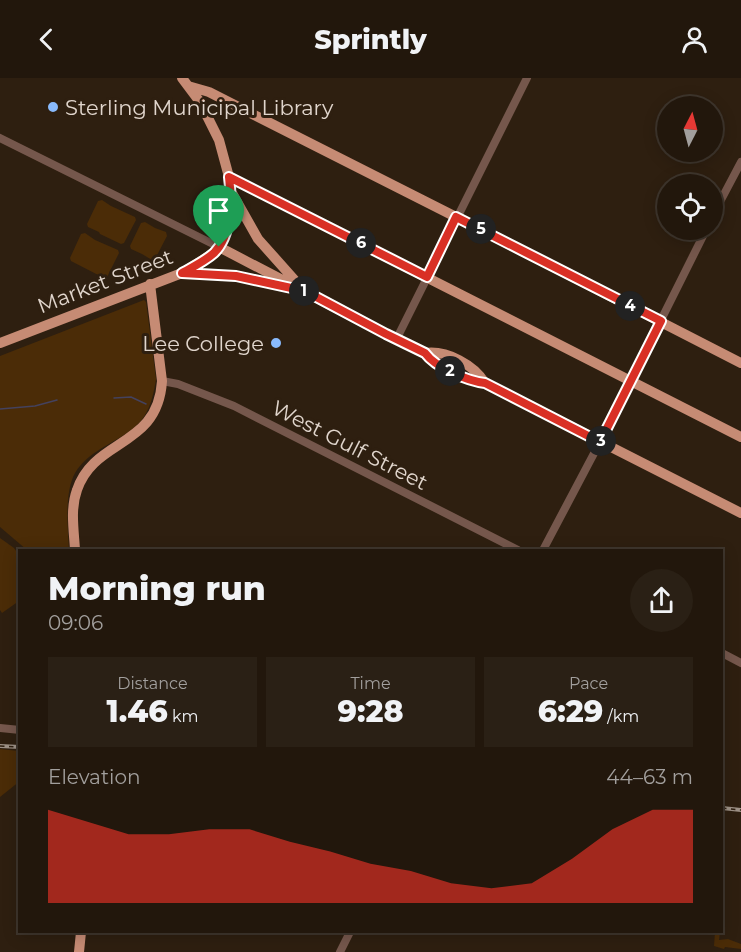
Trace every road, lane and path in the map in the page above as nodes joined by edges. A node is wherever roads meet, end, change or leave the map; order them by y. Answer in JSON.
{"nodes":[{"id":1,"x":527,"y":78,"type":"edge"},
{"id":2,"x":185,"y":82,"type":"edge"},
{"id":3,"x":0,"y":138,"type":"edge"},
{"id":4,"x":741,"y":162,"type":"edge"},
{"id":5,"x":229,"y":177,"type":"junction"},
{"id":6,"x":231,"y":191,"type":"junction"},
{"id":7,"x":723,"y":196,"type":"edge"},
{"id":8,"x":456,"y":217,"type":"junction"},
{"id":9,"x":701,"y":240,"type":"edge"},
{"id":10,"x":219,"y":247,"type":"junction"},
{"id":11,"x":182,"y":273,"type":"junction"},
{"id":12,"x":427,"y":277,"type":"junction"},
{"id":13,"x":150,"y":284,"type":"junction"},
{"id":14,"x":305,"y":291,"type":"junction"},
{"id":15,"x":661,"y":321,"type":"junction"},
{"id":16,"x":396,"y":339,"type":"junction"},
{"id":17,"x":0,"y":343,"type":"edge"},
{"id":18,"x":741,"y":363,"type":"edge"},
{"id":19,"x":630,"y":380,"type":"junction"},
{"id":20,"x":162,"y":381,"type":"junction"},
{"id":21,"x":741,"y":437,"type":"edge"},
{"id":22,"x":600,"y":442,"type":"junction"},
{"id":23,"x":741,"y":513,"type":"edge"},
{"id":24,"x":75,"y":549,"type":"edge"},
{"id":25,"x":516,"y":549,"type":"edge"},
{"id":26,"x":544,"y":549,"type":"edge"},
{"id":27,"x":723,"y":654,"type":"edge"},
{"id":28,"x":741,"y":663,"type":"edge"},
{"id":29,"x":0,"y":728,"type":"edge"},
{"id":30,"x":18,"y":730,"type":"edge"},
{"id":31,"x":81,"y":933,"type":"edge"},
{"id":32,"x":350,"y":933,"type":"edge"},
{"id":33,"x":79,"y":952,"type":"edge"},
{"id":34,"x":340,"y":952,"type":"edge"}],
"edges":[{"from":1,"to":8,"type":"street"},
{"from":2,"to":5,"type":"main road"},
{"from":2,"to":8,"type":"main road"},
{"from":3,"to":10,"type":"street"},
{"from":4,"to":7,"type":"street"},
{"from":5,"to":6,"type":"main road"},
{"from":5,"to":12,"type":"main road"},
{"from":6,"to":10,"type":"main road"},
{"from":6,"to":14,"type":"main road"},
{"from":8,"to":12,"type":"street"},
{"from":8,"to":15,"type":"main road"},
{"from":9,"to":15,"type":"street"},
{"from":10,"to":11,"type":"main road","name":"Market Street"},
{"from":10,"to":14,"type":"main road"},
{"from":11,"to":13,"type":"main road","name":"Market Street"},
{"from":11,"to":14,"type":"main road"},
{"from":12,"to":16,"type":"street"},
{"from":12,"to":19,"type":"main road"},
{"from":13,"to":17,"type":"main road","name":"Market Street"},
{"from":13,"to":20,"type":"main road"},
{"from":14,"to":16,"type":"main road"},
{"from":15,"to":18,"type":"main road"},
{"from":15,"to":19,"type":"street"},
{"from":16,"to":22,"type":"main road"},
{"from":19,"to":21,"type":"main road"},
{"from":19,"to":22,"type":"street"},
{"from":20,"to":24,"type":"main road"},
{"from":20,"to":25,"type":"street","name":"West Gulf Street"},
{"from":22,"to":23,"type":"main road"},
{"from":22,"to":26,"type":"street"},
{"from":27,"to":28,"type":"street"},
{"from":29,"to":30,"type":"street"},
{"from":31,"to":33,"type":"main road"},
{"from":32,"to":34,"type":"street"}]}
